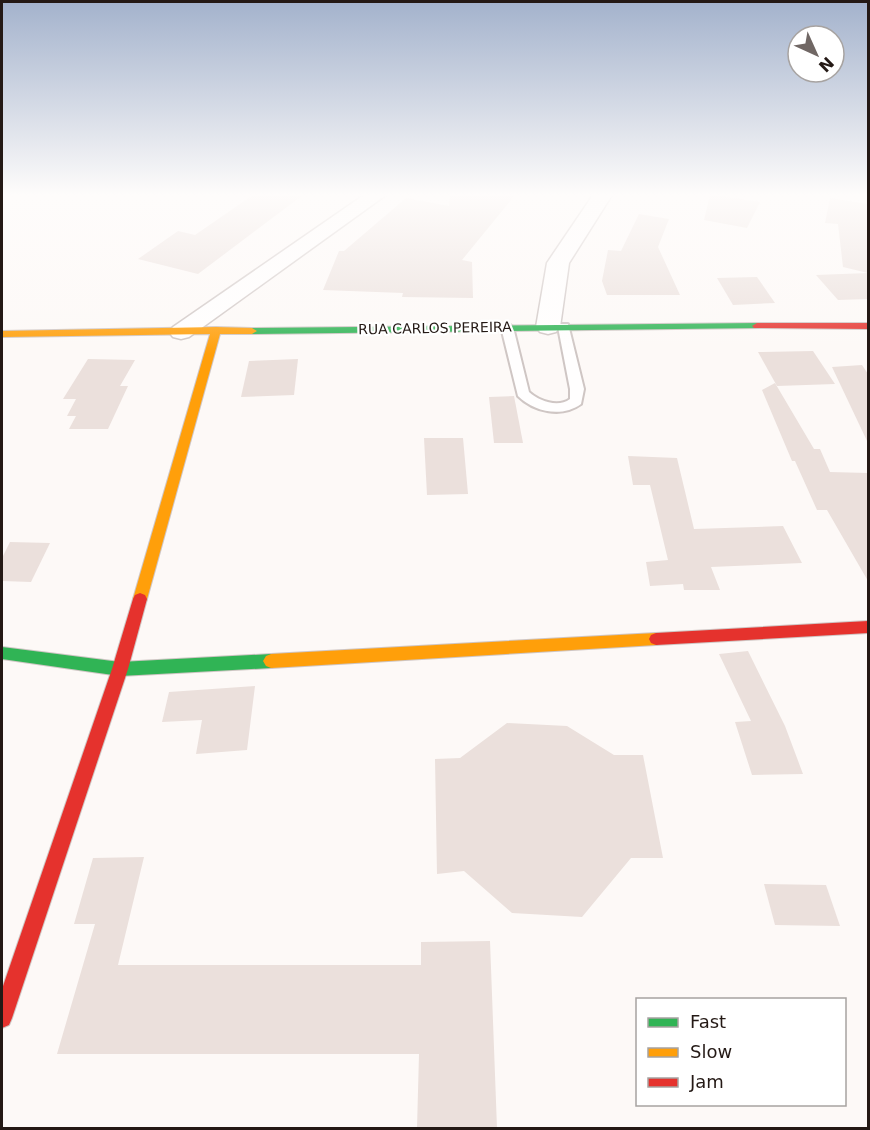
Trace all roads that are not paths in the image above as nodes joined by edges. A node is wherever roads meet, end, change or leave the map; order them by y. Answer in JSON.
{"nodes":[{"id":1,"x":302,"y":248,"type":"edge"},
{"id":2,"x":568,"y":248,"type":"edge"},
{"id":3,"x":868,"y":326,"type":"edge"},
{"id":4,"x":507,"y":327,"type":"junction"},
{"id":5,"x":556,"y":327,"type":"junction"},
{"id":6,"x":216,"y":330,"type":"junction"},
{"id":7,"x":181,"y":332,"type":"junction"},
{"id":8,"x":2,"y":334,"type":"edge"},
{"id":9,"x":868,"y":627,"type":"edge"},
{"id":10,"x":2,"y":654,"type":"edge"},
{"id":11,"x":120,"y":669,"type":"junction"},
{"id":12,"x":2,"y":1018,"type":"edge"}],
"edges":[{"from":1,"to":7,"type":"street"},
{"from":2,"to":5,"type":"street"},
{"from":3,"to":5,"type":"street","name":"RUA CARLOS PEREIRA"},
{"from":4,"to":5,"type":"street","name":"RUA CARLOS PEREIRA"},
{"from":4,"to":5,"type":"lane"},
{"from":4,"to":6,"type":"street","name":"RUA CARLOS PEREIRA"},
{"from":6,"to":7,"type":"street","name":"RUA CARLOS PEREIRA"},
{"from":6,"to":11,"type":"street"},
{"from":7,"to":8,"type":"street","name":"RUA CARLOS PEREIRA"},
{"from":9,"to":11,"type":"street"},
{"from":10,"to":11,"type":"street"},
{"from":11,"to":12,"type":"street"}]}
